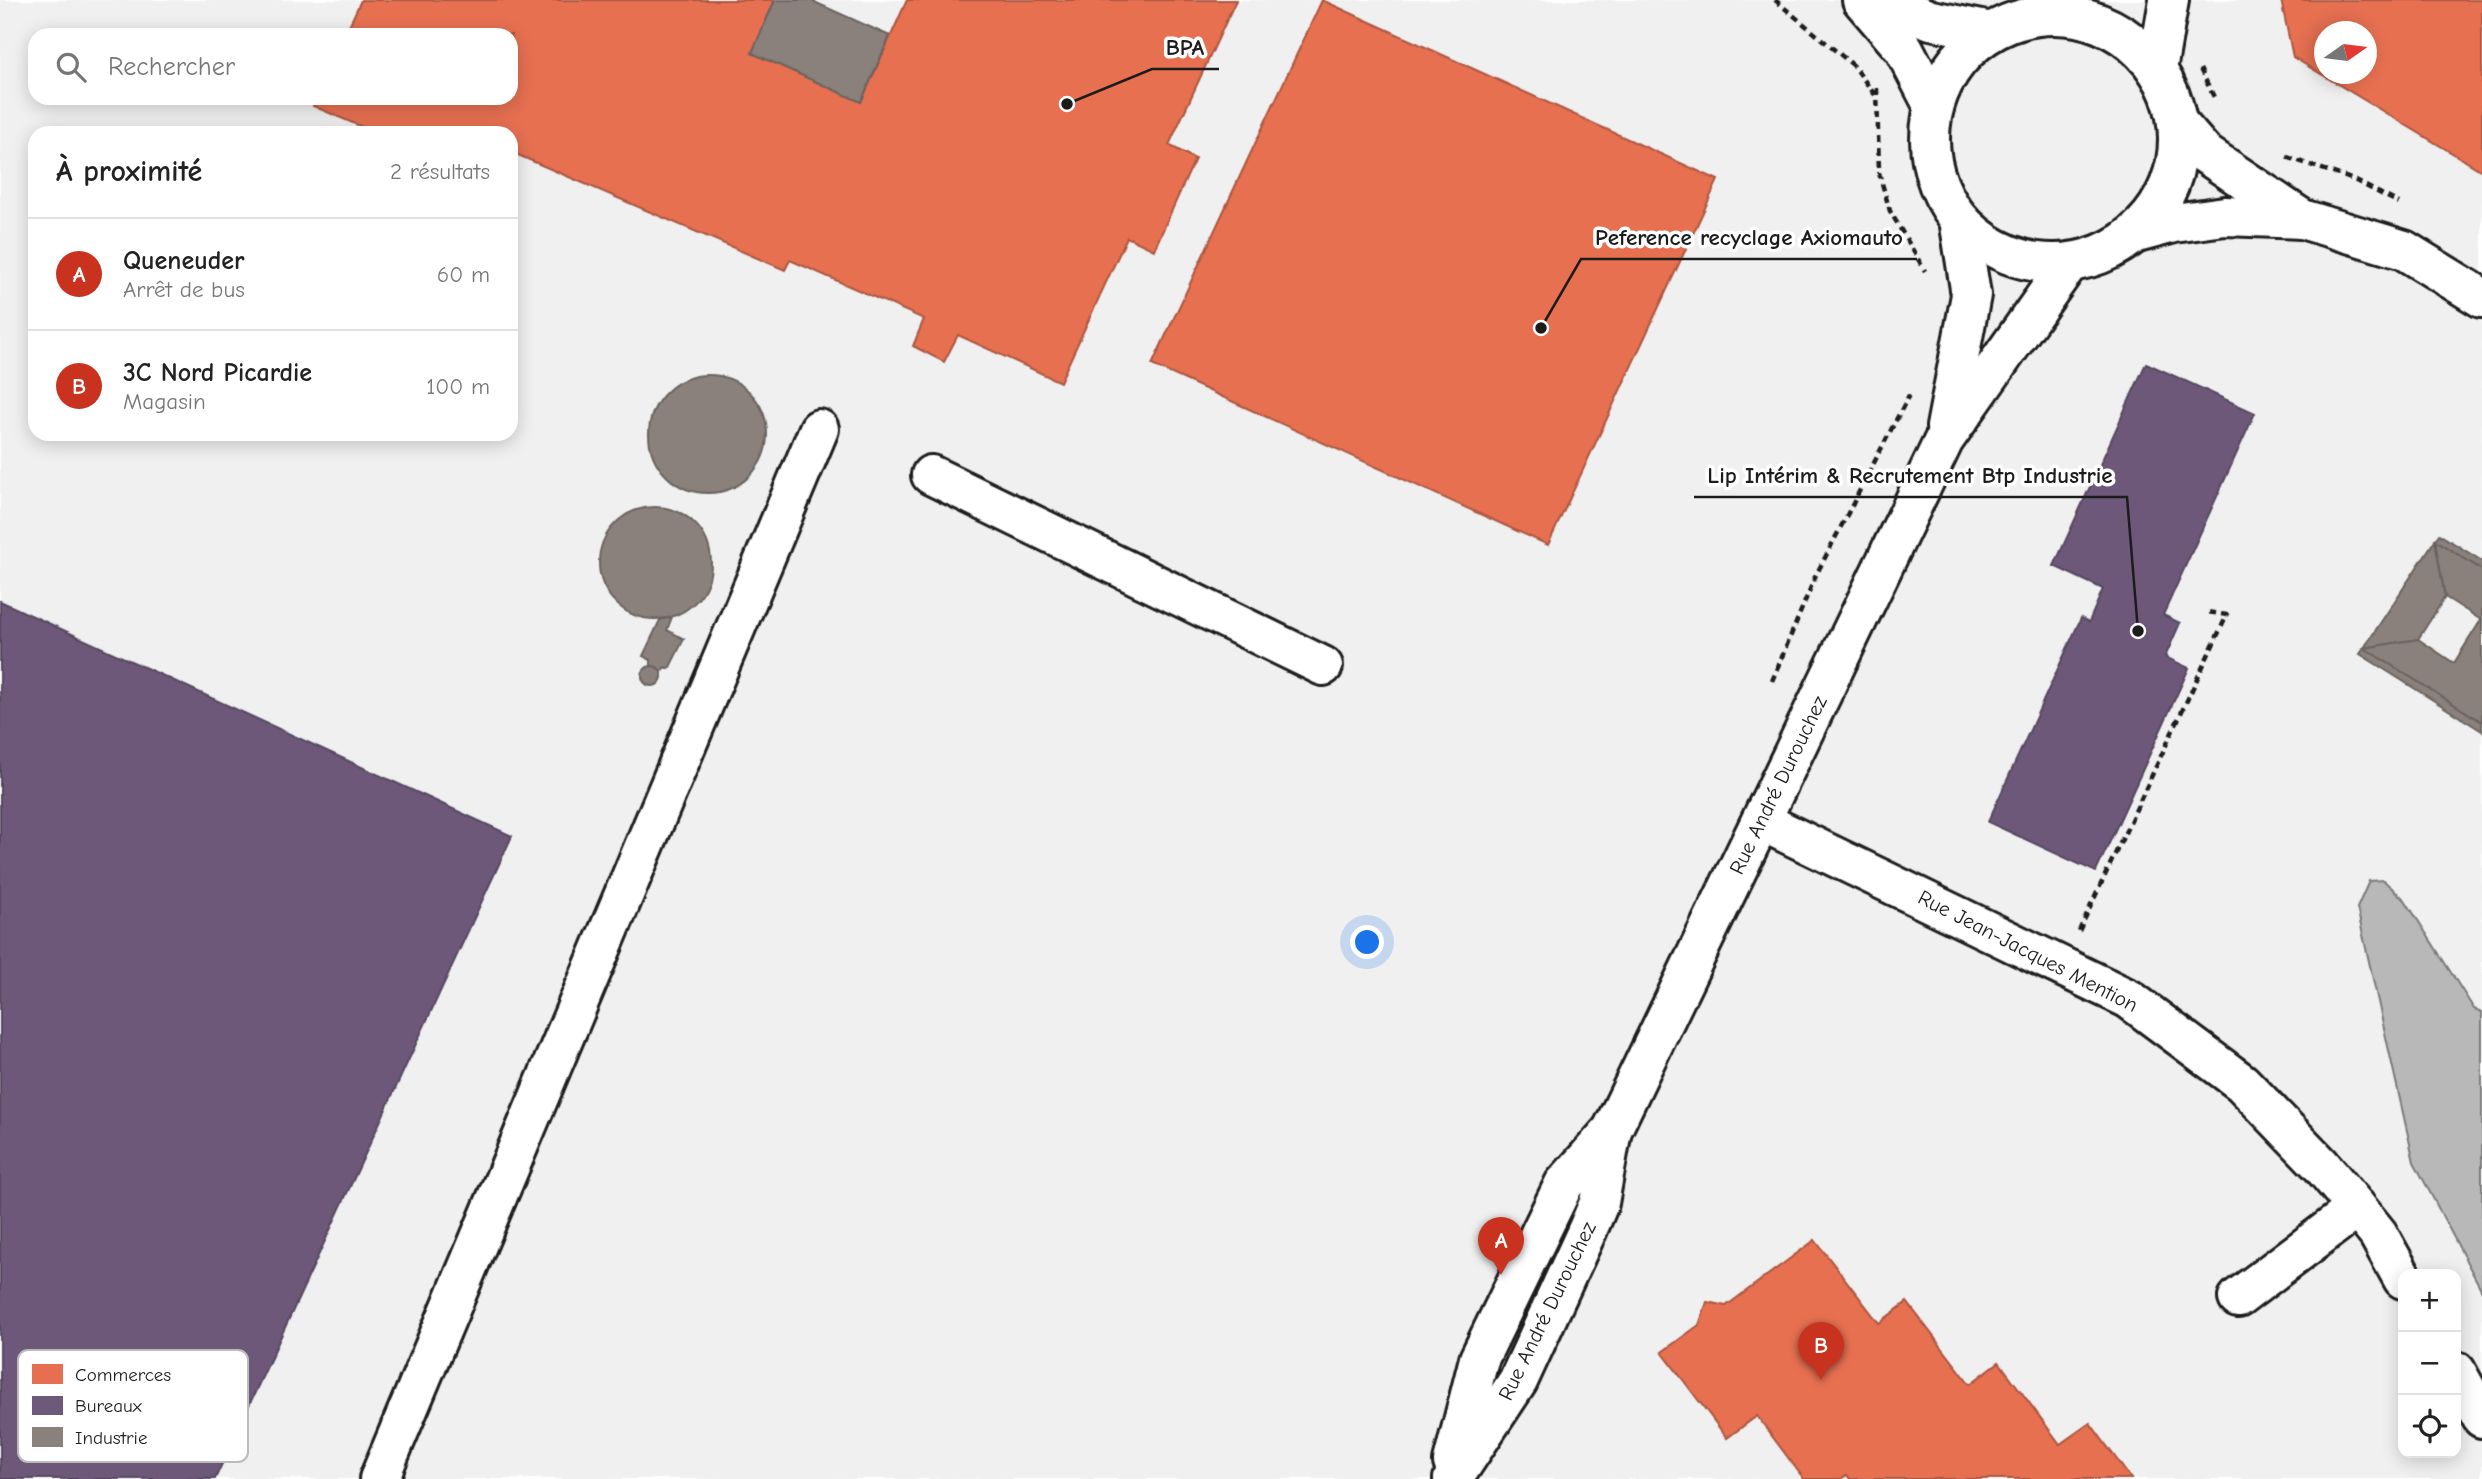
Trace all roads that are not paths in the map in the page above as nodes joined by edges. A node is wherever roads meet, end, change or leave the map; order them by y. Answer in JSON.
{"nodes":[{"id":1,"x":1862,"y":0,"type":"edge"},
{"id":2,"x":1877,"y":0,"type":"edge"},
{"id":3,"x":2169,"y":0,"type":"edge"},
{"id":4,"x":2081,"y":8,"type":"edge"},
{"id":5,"x":1991,"y":32,"type":"junction"},
{"id":6,"x":2157,"y":70,"type":"junction"},
{"id":7,"x":1934,"y":107,"type":"junction"},
{"id":8,"x":2178,"y":122,"type":"junction"},
{"id":9,"x":1958,"y":219,"type":"junction"},
{"id":10,"x":2302,"y":219,"type":"junction"},
{"id":11,"x":2137,"y":233,"type":"junction"},
{"id":12,"x":2069,"y":263,"type":"junction"},
{"id":13,"x":2482,"y":298,"type":"edge"},
{"id":14,"x":819,"y":429,"type":"dead end"},
{"id":15,"x":1944,"y":440,"type":"junction"},
{"id":16,"x":931,"y":475,"type":"dead end"},
{"id":17,"x":1324,"y":666,"type":"dead end"},
{"id":18,"x":1761,"y":821,"type":"junction"},
{"id":19,"x":2357,"y":1208,"type":"junction"},
{"id":20,"x":2398,"y":1270,"type":"edge"},
{"id":21,"x":2238,"y":1298,"type":"dead end"},
{"id":22,"x":2461,"y":1380,"type":"edge"},
{"id":23,"x":2482,"y":1418,"type":"edge"},
{"id":24,"x":379,"y":1479,"type":"edge"},
{"id":25,"x":1451,"y":1479,"type":"edge"}],
"edges":[{"from":1,"to":7,"type":"main road"},
{"from":2,"to":5,"type":"main road"},
{"from":3,"to":6,"type":"main road"},
{"from":4,"to":5,"type":"main road"},
{"from":4,"to":6,"type":"main road"},
{"from":5,"to":7,"type":"main road"},
{"from":6,"to":8,"type":"main road"},
{"from":7,"to":9,"type":"main road"},
{"from":8,"to":10,"type":"main road"},
{"from":8,"to":11,"type":"main road"},
{"from":9,"to":12,"type":"main road"},
{"from":9,"to":15,"type":"main road","name":"Rue André Durouchez"},
{"from":10,"to":11,"type":"main road"},
{"from":10,"to":13,"type":"main road"},
{"from":11,"to":12,"type":"main road"},
{"from":12,"to":15,"type":"main road","name":"Rue André Durouchez"},
{"from":14,"to":24,"type":"main road"},
{"from":15,"to":18,"type":"main road","name":"Rue André Durouchez"},
{"from":16,"to":17,"type":"main road"},
{"from":18,"to":19,"type":"main road","name":"Rue Jean-Jacques Mention"},
{"from":18,"to":25,"type":"main road","name":"Rue André Durouchez"},
{"from":19,"to":20,"type":"main road","name":"Rue Jean-Jacques Mention"},
{"from":19,"to":21,"type":"main road"},
{"from":22,"to":23,"type":"main road"}]}
